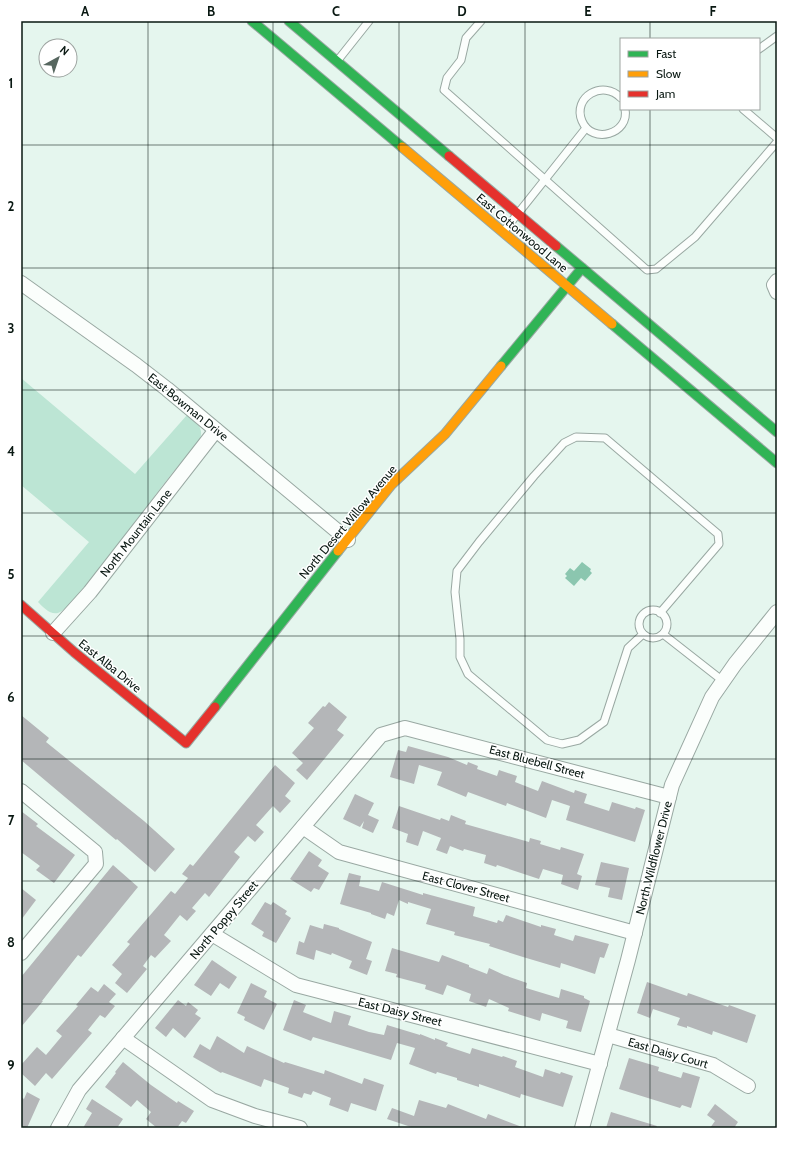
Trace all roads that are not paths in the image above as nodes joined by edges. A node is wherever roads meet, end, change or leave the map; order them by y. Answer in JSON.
{"nodes":[{"id":1,"x":252,"y":21,"type":"edge"},
{"id":2,"x":289,"y":21,"type":"edge"},
{"id":3,"x":369,"y":21,"type":"edge"},
{"id":4,"x":481,"y":21,"type":"edge"},
{"id":5,"x":777,"y":36,"type":"edge"},
{"id":6,"x":760,"y":49,"type":"edge"},
{"id":7,"x":337,"y":62,"type":"junction"},
{"id":8,"x":620,"y":97,"type":"edge"},
{"id":9,"x":626,"y":110,"type":"edge"},
{"id":10,"x":744,"y":110,"type":"edge"},
{"id":11,"x":586,"y":128,"type":"junction"},
{"id":12,"x":777,"y":138,"type":"edge"},
{"id":13,"x":777,"y":142,"type":"edge"},
{"id":14,"x":544,"y":180,"type":"junction"},
{"id":15,"x":517,"y":213,"type":"junction"},
{"id":16,"x":503,"y":232,"type":"junction"},
{"id":17,"x":582,"y":268,"type":"junction"},
{"id":18,"x":21,"y":283,"type":"edge"},
{"id":19,"x":568,"y":287,"type":"junction"},
{"id":20,"x":216,"y":430,"type":"junction"},
{"id":21,"x":777,"y":432,"type":"edge"},
{"id":22,"x":777,"y":463,"type":"edge"},
{"id":23,"x":348,"y":540,"type":"junction"},
{"id":24,"x":21,"y":605,"type":"edge"},
{"id":25,"x":777,"y":612,"type":"edge"},
{"id":26,"x":660,"y":613,"type":"junction"},
{"id":27,"x":53,"y":634,"type":"junction"},
{"id":28,"x":642,"y":634,"type":"junction"},
{"id":29,"x":663,"y":634,"type":"junction"},
{"id":30,"x":723,"y":681,"type":"junction"},
{"id":31,"x":405,"y":728,"type":"joint"},
{"id":32,"x":186,"y":743,"type":"joint"},
{"id":33,"x":21,"y":791,"type":"edge"},
{"id":34,"x":669,"y":797,"type":"junction"},
{"id":35,"x":303,"y":827,"type":"junction"},
{"id":36,"x":635,"y":933,"type":"junction"},
{"id":37,"x":212,"y":934,"type":"junction"},
{"id":38,"x":21,"y":953,"type":"edge"},
{"id":39,"x":608,"y":1036,"type":"junction"},
{"id":40,"x":123,"y":1038,"type":"junction"},
{"id":41,"x":600,"y":1064,"type":"junction"},
{"id":42,"x":748,"y":1086,"type":"dead end"},
{"id":43,"x":58,"y":1128,"type":"edge"},
{"id":44,"x":300,"y":1128,"type":"edge"},
{"id":45,"x":582,"y":1128,"type":"edge"}],
"edges":[{"from":1,"to":16,"type":"main road","name":"East Cottonwood Lane"},
{"from":2,"to":7,"type":"main road","name":"East Cottonwood Lane"},
{"from":3,"to":7,"type":"lane"},
{"from":4,"to":14,"type":"lane"},
{"from":5,"to":6,"type":"lane"},
{"from":7,"to":15,"type":"main road","name":"East Cottonwood Lane"},
{"from":8,"to":11,"type":"lane"},
{"from":9,"to":11,"type":"lane"},
{"from":10,"to":12,"type":"lane"},
{"from":11,"to":14,"type":"lane"},
{"from":13,"to":14,"type":"lane"},
{"from":14,"to":15,"type":"lane"},
{"from":15,"to":16,"type":"lane"},
{"from":15,"to":17,"type":"main road","name":"East Cottonwood Lane"},
{"from":16,"to":19,"type":"main road","name":"East Cottonwood Lane"},
{"from":17,"to":19,"type":"main road","name":"North Desert Willow Avenue"},
{"from":17,"to":21,"type":"main road","name":"East Cottonwood Lane"},
{"from":18,"to":20,"type":"street","name":"East Bowman Drive"},
{"from":19,"to":22,"type":"main road","name":"East Cottonwood Lane"},
{"from":19,"to":23,"type":"main road","name":"North Desert Willow Avenue"},
{"from":20,"to":23,"type":"street","name":"East Bowman Drive"},
{"from":20,"to":27,"type":"street","name":"North Mountain Lane"},
{"from":23,"to":32,"type":"main road","name":"North Desert Willow Avenue"},
{"from":24,"to":27,"type":"main road","name":"East Alba Drive"},
{"from":25,"to":30,"type":"street","name":"North Wildflower Drive"},
{"from":26,"to":28,"type":"lane"},
{"from":26,"to":28,"type":"lane"},
{"from":26,"to":29,"type":"lane"},
{"from":27,"to":32,"type":"main road","name":"East Alba Drive"},
{"from":28,"to":29,"type":"lane"},
{"from":29,"to":30,"type":"lane"},
{"from":30,"to":34,"type":"street","name":"North Wildflower Drive"},
{"from":31,"to":34,"type":"street","name":"East Bluebell Street"},
{"from":31,"to":35,"type":"street","name":"North Poppy Street"},
{"from":33,"to":38,"type":"street"},
{"from":34,"to":36,"type":"street","name":"North Wildflower Drive"},
{"from":35,"to":36,"type":"street","name":"East Clover Street"},
{"from":35,"to":37,"type":"street","name":"North Poppy Street"},
{"from":36,"to":39,"type":"street","name":"North Wildflower Drive"},
{"from":37,"to":40,"type":"street","name":"North Poppy Street"},
{"from":37,"to":41,"type":"street","name":"East Daisy Street"},
{"from":39,"to":41,"type":"street","name":"North Wildflower Drive"},
{"from":39,"to":42,"type":"street","name":"East Daisy Court"},
{"from":40,"to":43,"type":"street","name":"North Poppy Street"},
{"from":40,"to":44,"type":"street"},
{"from":41,"to":45,"type":"street","name":"North Wildflower Drive"}]}
